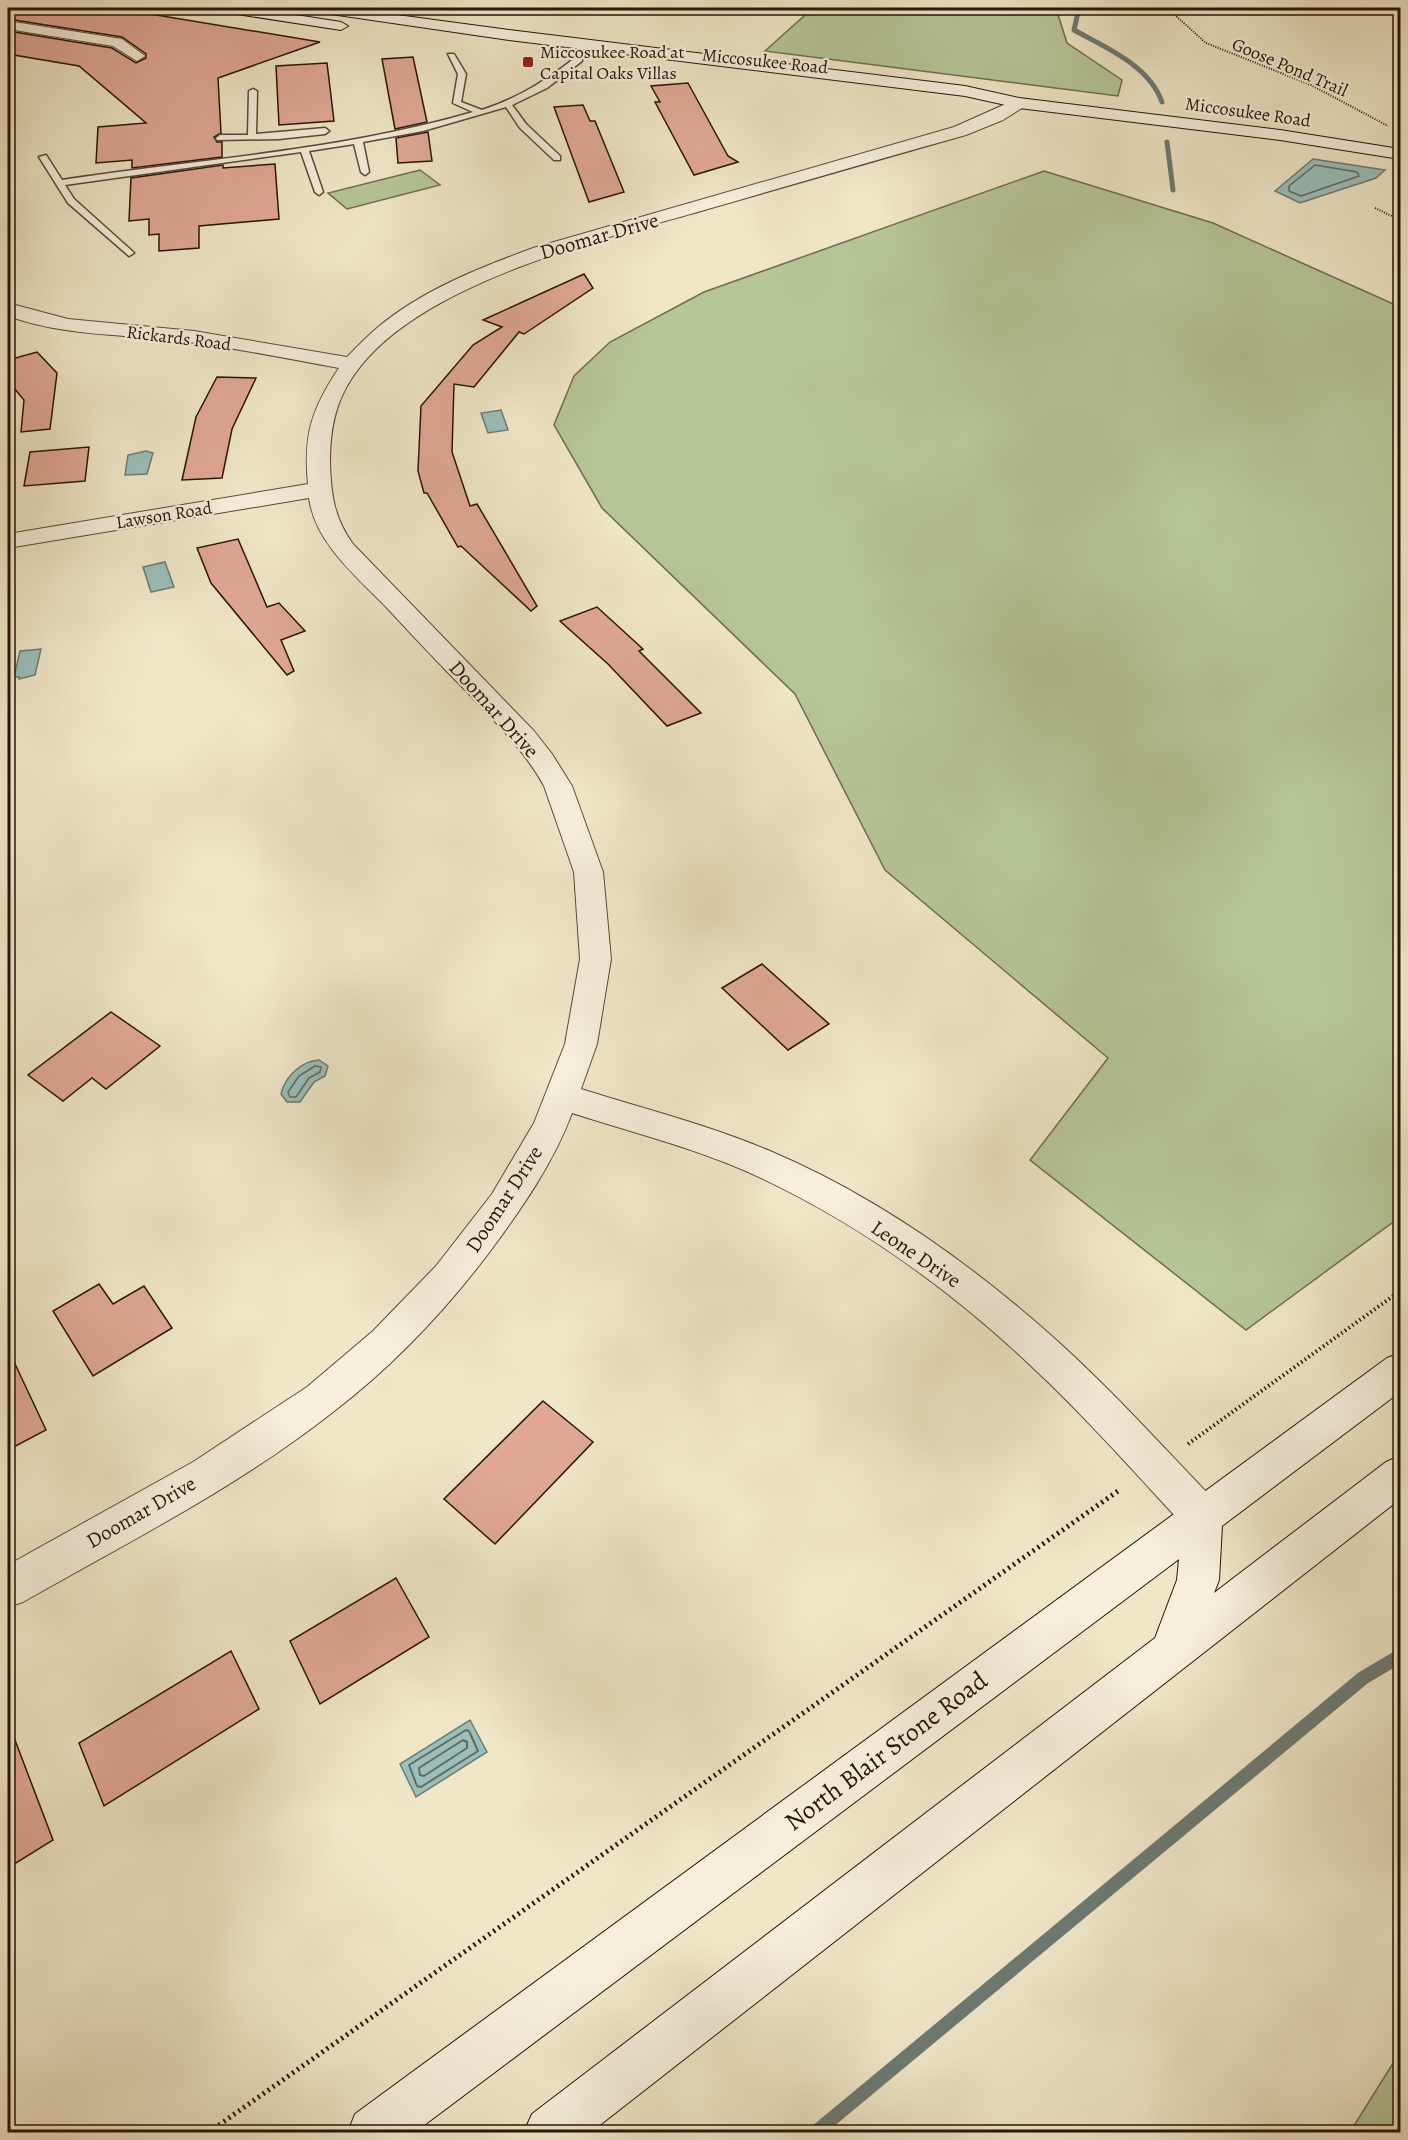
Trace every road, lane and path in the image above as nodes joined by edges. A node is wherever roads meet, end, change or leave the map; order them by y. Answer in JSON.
{"nodes":[{"id":1,"x":224,"y":8,"type":"edge"},
{"id":2,"x":317,"y":8,"type":"edge"},
{"id":3,"x":1167,"y":8,"type":"edge"},
{"id":4,"x":8,"y":25,"type":"edge"},
{"id":5,"x":595,"y":46,"type":"junction"},
{"id":6,"x":137,"y":56,"type":"dead end"},
{"id":7,"x":451,"y":56,"type":"dead end"},
{"id":8,"x":579,"y":59,"type":"junction"},
{"id":9,"x":254,"y":91,"type":"dead end"},
{"id":10,"x":507,"y":103,"type":"junction"},
{"id":11,"x":1019,"y":103,"type":"junction"},
{"id":12,"x":480,"y":112,"type":"junction"},
{"id":13,"x":325,"y":131,"type":"dead end"},
{"id":14,"x":252,"y":137,"type":"junction"},
{"id":15,"x":262,"y":137,"type":"junction"},
{"id":16,"x":220,"y":138,"type":"dead end"},
{"id":17,"x":358,"y":141,"type":"junction"},
{"id":18,"x":304,"y":149,"type":"junction"},
{"id":19,"x":1395,"y":153,"type":"edge"},
{"id":20,"x":261,"y":156,"type":"junction"},
{"id":21,"x":43,"y":158,"type":"dead end"},
{"id":22,"x":557,"y":158,"type":"dead end"},
{"id":23,"x":365,"y":172,"type":"dead end"},
{"id":24,"x":59,"y":183,"type":"junction"},
{"id":25,"x":319,"y":192,"type":"dead end"},
{"id":26,"x":1375,"y":208,"type":"dead end"},
{"id":27,"x":1401,"y":219,"type":"edge"},
{"id":28,"x":129,"y":253,"type":"dead end"},
{"id":29,"x":13,"y":315,"type":"edge"},
{"id":30,"x":352,"y":364,"type":"junction"},
{"id":31,"x":320,"y":489,"type":"junction"},
{"id":32,"x":8,"y":541,"type":"edge"},
{"id":33,"x":563,"y":1097,"type":"junction"},
{"id":34,"x":1401,"y":1291,"type":"edge"},
{"id":35,"x":1401,"y":1370,"type":"edge"},
{"id":36,"x":1188,"y":1444,"type":"dead end"},
{"id":37,"x":1401,"y":1475,"type":"edge"},
{"id":38,"x":1118,"y":1491,"type":"dead end"},
{"id":39,"x":1202,"y":1516,"type":"junction"},
{"id":40,"x":8,"y":1587,"type":"edge"},
{"id":41,"x":1171,"y":1652,"type":"junction"},
{"id":42,"x":209,"y":2133,"type":"edge"},
{"id":43,"x":373,"y":2133,"type":"edge"},
{"id":44,"x":550,"y":2133,"type":"edge"}],
"edges":[{"from":1,"to":8,"type":"street","name":"Miccosukee Road"},
{"from":2,"to":5,"type":"street","name":"Miccosukee Road"},
{"from":3,"to":19,"type":"path","name":"Goose Pond Trail"},
{"from":4,"to":6,"type":"street"},
{"from":5,"to":8,"type":"street"},
{"from":5,"to":11,"type":"street","name":"Miccosukee Road"},
{"from":7,"to":12,"type":"lane"},
{"from":8,"to":10,"type":"lane"},
{"from":8,"to":11,"type":"street","name":"Miccosukee Road"},
{"from":9,"to":14,"type":"lane"},
{"from":10,"to":12,"type":"lane"},
{"from":10,"to":22,"type":"lane"},
{"from":11,"to":19,"type":"street","name":"Miccosukee Road"},
{"from":11,"to":30,"type":"street","name":"Doomar Drive"},
{"from":12,"to":17,"type":"lane"},
{"from":13,"to":15,"type":"lane"},
{"from":14,"to":15,"type":"lane"},
{"from":14,"to":16,"type":"lane"},
{"from":15,"to":20,"type":"lane"},
{"from":17,"to":18,"type":"lane"},
{"from":17,"to":23,"type":"lane"},
{"from":18,"to":20,"type":"lane"},
{"from":18,"to":25,"type":"lane"},
{"from":20,"to":24,"type":"lane"},
{"from":21,"to":24,"type":"lane"},
{"from":24,"to":28,"type":"lane"},
{"from":26,"to":27,"type":"path"},
{"from":29,"to":30,"type":"street","name":"Rickards Road"},
{"from":30,"to":31,"type":"street","name":"Doomar Drive"},
{"from":31,"to":32,"type":"street","name":"Lawson Road"},
{"from":31,"to":33,"type":"street","name":"Doomar Drive"},
{"from":33,"to":39,"type":"street","name":"Leone Drive"},
{"from":33,"to":40,"type":"street","name":"Doomar Drive"},
{"from":34,"to":36,"type":"path"},
{"from":35,"to":39,"type":"street","name":"North Blair Stone Road"},
{"from":37,"to":41,"type":"street"},
{"from":38,"to":42,"type":"path"},
{"from":39,"to":41,"type":"street"},
{"from":39,"to":43,"type":"street","name":"North Blair Stone Road"},
{"from":41,"to":44,"type":"street"}]}
